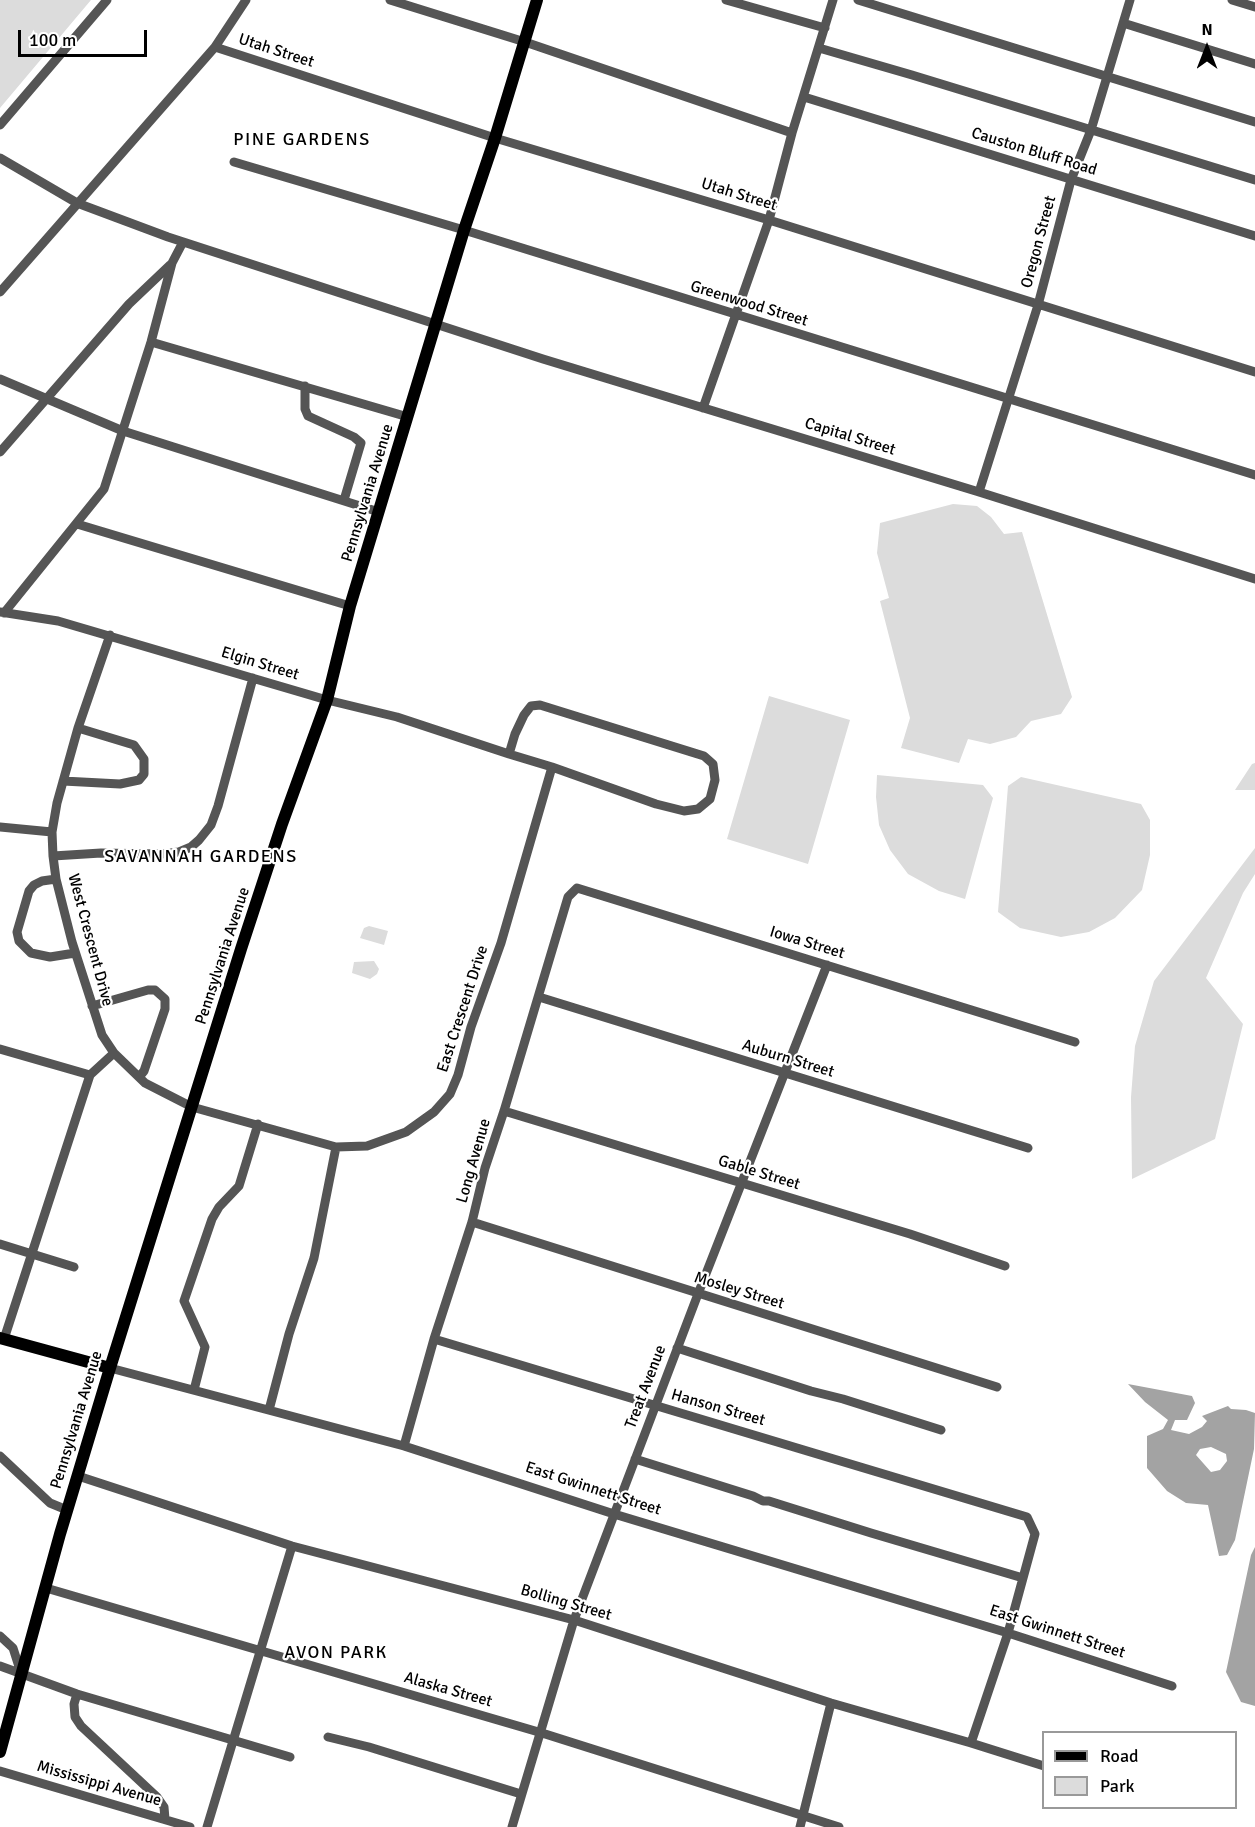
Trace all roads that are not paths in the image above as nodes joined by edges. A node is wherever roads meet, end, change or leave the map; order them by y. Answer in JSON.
{"nodes":[{"id":1,"x":107,"y":0,"type":"edge"},
{"id":2,"x":246,"y":0,"type":"edge"},
{"id":3,"x":390,"y":0,"type":"edge"},
{"id":4,"x":537,"y":0,"type":"edge"},
{"id":5,"x":726,"y":0,"type":"edge"},
{"id":6,"x":833,"y":0,"type":"edge"},
{"id":7,"x":858,"y":0,"type":"edge"},
{"id":8,"x":1130,"y":0,"type":"edge"},
{"id":9,"x":1232,"y":0,"type":"edge"},
{"id":10,"x":1255,"y":7,"type":"edge"},
{"id":11,"x":1123,"y":23,"type":"junction"},
{"id":12,"x":825,"y":28,"type":"junction"},
{"id":13,"x":525,"y":42,"type":"junction"},
{"id":14,"x":215,"y":47,"type":"junction"},
{"id":15,"x":819,"y":48,"type":"junction"},
{"id":16,"x":1255,"y":64,"type":"edge"},
{"id":17,"x":1107,"y":77,"type":"junction"},
{"id":18,"x":804,"y":97,"type":"junction"},
{"id":19,"x":1255,"y":122,"type":"edge"},
{"id":20,"x":0,"y":125,"type":"edge"},
{"id":21,"x":1091,"y":130,"type":"junction"},
{"id":22,"x":792,"y":133,"type":"junction"},
{"id":23,"x":495,"y":138,"type":"junction"},
{"id":24,"x":0,"y":158,"type":"edge"},
{"id":25,"x":234,"y":162,"type":"dead end"},
{"id":26,"x":1071,"y":180,"type":"junction"},
{"id":27,"x":1255,"y":180,"type":"edge"},
{"id":28,"x":77,"y":203,"type":"junction"},
{"id":29,"x":769,"y":220,"type":"junction"},
{"id":30,"x":464,"y":231,"type":"junction"},
{"id":31,"x":1255,"y":236,"type":"edge"},
{"id":32,"x":183,"y":242,"type":"junction"},
{"id":33,"x":172,"y":263,"type":"junction"},
{"id":34,"x":0,"y":292,"type":"edge"},
{"id":35,"x":1038,"y":305,"type":"junction"},
{"id":36,"x":737,"y":315,"type":"junction"},
{"id":37,"x":435,"y":325,"type":"junction"},
{"id":38,"x":151,"y":342,"type":"junction"},
{"id":39,"x":1255,"y":372,"type":"edge"},
{"id":40,"x":0,"y":379,"type":"edge"},
{"id":41,"x":306,"y":386,"type":"junction"},
{"id":42,"x":46,"y":399,"type":"junction"},
{"id":43,"x":1009,"y":401,"type":"junction"},
{"id":44,"x":704,"y":408,"type":"junction"},
{"id":45,"x":408,"y":417,"type":"junction"},
{"id":46,"x":123,"y":431,"type":"junction"},
{"id":47,"x":0,"y":452,"type":"edge"},
{"id":48,"x":1255,"y":475,"type":"edge"},
{"id":49,"x":979,"y":492,"type":"junction"},
{"id":50,"x":344,"y":500,"type":"junction"},
{"id":51,"x":380,"y":512,"type":"junction"},
{"id":52,"x":77,"y":524,"type":"junction"},
{"id":53,"x":1255,"y":579,"type":"edge"},
{"id":54,"x":350,"y":606,"type":"junction"},
{"id":55,"x":2,"y":613,"type":"edge"},
{"id":56,"x":110,"y":635,"type":"junction"},
{"id":57,"x":252,"y":678,"type":"junction"},
{"id":58,"x":327,"y":700,"type":"junction"},
{"id":59,"x":78,"y":728,"type":"junction"},
{"id":60,"x":509,"y":754,"type":"junction"},
{"id":61,"x":552,"y":767,"type":"junction"},
{"id":62,"x":63,"y":781,"type":"junction"},
{"id":63,"x":0,"y":827,"type":"edge"},
{"id":64,"x":52,"y":832,"type":"junction"},
{"id":65,"x":53,"y":856,"type":"junction"},
{"id":66,"x":56,"y":879,"type":"junction"},
{"id":67,"x":578,"y":888,"type":"joint"},
{"id":68,"x":75,"y":953,"type":"junction"},
{"id":69,"x":827,"y":965,"type":"junction"},
{"id":70,"x":538,"y":997,"type":"junction"},
{"id":71,"x":92,"y":1006,"type":"junction"},
{"id":72,"x":1075,"y":1042,"type":"dead end"},
{"id":73,"x":0,"y":1048,"type":"edge"},
{"id":74,"x":114,"y":1053,"type":"junction"},
{"id":75,"x":785,"y":1074,"type":"junction"},
{"id":76,"x":90,"y":1075,"type":"junction"},
{"id":77,"x":139,"y":1077,"type":"junction"},
{"id":78,"x":192,"y":1107,"type":"junction"},
{"id":79,"x":504,"y":1111,"type":"junction"},
{"id":80,"x":258,"y":1124,"type":"junction"},
{"id":81,"x":336,"y":1147,"type":"junction"},
{"id":82,"x":1028,"y":1148,"type":"dead end"},
{"id":83,"x":742,"y":1184,"type":"junction"},
{"id":84,"x":472,"y":1222,"type":"junction"},
{"id":85,"x":0,"y":1244,"type":"edge"},
{"id":86,"x":31,"y":1254,"type":"junction"},
{"id":87,"x":1005,"y":1266,"type":"dead end"},
{"id":88,"x":74,"y":1267,"type":"dead end"},
{"id":89,"x":698,"y":1294,"type":"junction"},
{"id":90,"x":2,"y":1339,"type":"edge"},
{"id":91,"x":434,"y":1340,"type":"junction"},
{"id":92,"x":677,"y":1348,"type":"junction"},
{"id":93,"x":110,"y":1368,"type":"junction"},
{"id":94,"x":997,"y":1387,"type":"dead end"},
{"id":95,"x":194,"y":1390,"type":"junction"},
{"id":96,"x":656,"y":1405,"type":"junction"},
{"id":97,"x":269,"y":1410,"type":"junction"},
{"id":98,"x":942,"y":1430,"type":"dead end"},
{"id":99,"x":404,"y":1446,"type":"junction"},
{"id":100,"x":0,"y":1456,"type":"edge"},
{"id":101,"x":635,"y":1459,"type":"junction"},
{"id":102,"x":78,"y":1476,"type":"junction"},
{"id":103,"x":68,"y":1510,"type":"junction"},
{"id":104,"x":614,"y":1514,"type":"junction"},
{"id":105,"x":292,"y":1546,"type":"junction"},
{"id":106,"x":1023,"y":1578,"type":"junction"},
{"id":107,"x":46,"y":1588,"type":"junction"},
{"id":108,"x":574,"y":1620,"type":"junction"},
{"id":109,"x":1008,"y":1633,"type":"junction"},
{"id":110,"x":0,"y":1636,"type":"edge"},
{"id":111,"x":261,"y":1650,"type":"junction"},
{"id":112,"x":0,"y":1666,"type":"edge"},
{"id":113,"x":22,"y":1675,"type":"junction"},
{"id":114,"x":1172,"y":1686,"type":"dead end"},
{"id":115,"x":77,"y":1694,"type":"junction"},
{"id":116,"x":831,"y":1703,"type":"junction"},
{"id":117,"x":542,"y":1733,"type":"junction"},
{"id":118,"x":328,"y":1737,"type":"dead end"},
{"id":119,"x":2,"y":1739,"type":"edge"},
{"id":120,"x":232,"y":1740,"type":"junction"},
{"id":121,"x":970,"y":1743,"type":"junction"},
{"id":122,"x":0,"y":1752,"type":"edge"},
{"id":123,"x":290,"y":1757,"type":"dead end"},
{"id":124,"x":1042,"y":1765,"type":"edge"},
{"id":125,"x":0,"y":1771,"type":"edge"},
{"id":126,"x":521,"y":1794,"type":"junction"},
{"id":127,"x":802,"y":1817,"type":"junction"},
{"id":128,"x":165,"y":1819,"type":"junction"},
{"id":129,"x":190,"y":1827,"type":"edge"},
{"id":130,"x":207,"y":1827,"type":"edge"},
{"id":131,"x":512,"y":1827,"type":"edge"},
{"id":132,"x":800,"y":1827,"type":"edge"},
{"id":133,"x":839,"y":1827,"type":"edge"}],
"edges":[{"from":1,"to":20,"type":"street"},
{"from":2,"to":14,"type":"street"},
{"from":3,"to":13,"type":"street"},
{"from":4,"to":13,"type":"main road","name":"Pennsylvania Avenue"},
{"from":5,"to":12,"type":"street"},
{"from":6,"to":12,"type":"street"},
{"from":7,"to":17,"type":"street"},
{"from":8,"to":11,"type":"street","name":"Oregon Street"},
{"from":9,"to":10,"type":"street"},
{"from":11,"to":16,"type":"street"},
{"from":11,"to":17,"type":"street","name":"Oregon Street"},
{"from":12,"to":15,"type":"street"},
{"from":13,"to":22,"type":"street"},
{"from":13,"to":23,"type":"main road","name":"Pennsylvania Avenue"},
{"from":14,"to":23,"type":"street","name":"Utah Street"},
{"from":14,"to":28,"type":"street"},
{"from":15,"to":18,"type":"street"},
{"from":15,"to":21,"type":"street"},
{"from":17,"to":19,"type":"street"},
{"from":17,"to":21,"type":"street","name":"Oregon Street"},
{"from":18,"to":22,"type":"street"},
{"from":18,"to":26,"type":"street","name":"Causton Bluff Road"},
{"from":21,"to":26,"type":"street","name":"Oregon Street"},
{"from":21,"to":27,"type":"street"},
{"from":22,"to":29,"type":"street"},
{"from":23,"to":29,"type":"street","name":"Utah Street"},
{"from":23,"to":30,"type":"main road","name":"Pennsylvania Avenue"},
{"from":24,"to":28,"type":"street","name":"Capital Street"},
{"from":25,"to":30,"type":"street","name":"Greenwood Street"},
{"from":26,"to":31,"type":"street","name":"Causton Bluff Road"},
{"from":26,"to":35,"type":"street","name":"Oregon Street"},
{"from":28,"to":32,"type":"street","name":"Capital Street"},
{"from":28,"to":34,"type":"street"},
{"from":29,"to":35,"type":"street","name":"Utah Street"},
{"from":29,"to":36,"type":"street"},
{"from":30,"to":36,"type":"street","name":"Greenwood Street"},
{"from":30,"to":37,"type":"main road","name":"Pennsylvania Avenue"},
{"from":32,"to":33,"type":"street"},
{"from":32,"to":37,"type":"street","name":"Capital Street"},
{"from":33,"to":38,"type":"street"},
{"from":33,"to":42,"type":"street"},
{"from":35,"to":39,"type":"street","name":"Utah Street"},
{"from":35,"to":43,"type":"street","name":"Oregon Street"},
{"from":36,"to":43,"type":"street","name":"Greenwood Street"},
{"from":36,"to":44,"type":"street"},
{"from":37,"to":44,"type":"street","name":"Capital Street"},
{"from":37,"to":45,"type":"main road","name":"Pennsylvania Avenue"},
{"from":38,"to":41,"type":"street"},
{"from":38,"to":46,"type":"street"},
{"from":40,"to":42,"type":"street"},
{"from":41,"to":45,"type":"street"},
{"from":41,"to":50,"type":"street"},
{"from":42,"to":46,"type":"street"},
{"from":42,"to":47,"type":"street"},
{"from":43,"to":48,"type":"street","name":"Greenwood Street"},
{"from":43,"to":49,"type":"street","name":"Oregon Street"},
{"from":44,"to":49,"type":"street","name":"Capital Street"},
{"from":45,"to":51,"type":"main road","name":"Pennsylvania Avenue"},
{"from":46,"to":50,"type":"street"},
{"from":46,"to":52,"type":"street"},
{"from":49,"to":53,"type":"street","name":"Capital Street"},
{"from":50,"to":51,"type":"street"},
{"from":51,"to":54,"type":"main road","name":"Pennsylvania Avenue"},
{"from":52,"to":54,"type":"street"},
{"from":52,"to":55,"type":"street"},
{"from":54,"to":58,"type":"main road","name":"Pennsylvania Avenue"},
{"from":55,"to":56,"type":"street","name":"Elgin Street"},
{"from":56,"to":57,"type":"street","name":"Elgin Street"},
{"from":56,"to":59,"type":"street","name":"West Crescent Drive"},
{"from":57,"to":58,"type":"street","name":"Elgin Street"},
{"from":57,"to":65,"type":"street"},
{"from":58,"to":60,"type":"street","name":"Elgin Street"},
{"from":58,"to":78,"type":"main road","name":"Pennsylvania Avenue"},
{"from":59,"to":62,"type":"street","name":"West Crescent Drive"},
{"from":59,"to":62,"type":"street"},
{"from":60,"to":61,"type":"street","name":"Elgin Street"},
{"from":60,"to":61,"type":"street","name":"Elgin Street"},
{"from":61,"to":81,"type":"street","name":"East Crescent Drive"},
{"from":62,"to":64,"type":"street","name":"West Crescent Drive"},
{"from":63,"to":64,"type":"street"},
{"from":64,"to":65,"type":"street","name":"West Crescent Drive"},
{"from":65,"to":66,"type":"street","name":"West Crescent Drive"},
{"from":66,"to":68,"type":"street","name":"West Crescent Drive"},
{"from":66,"to":68,"type":"street"},
{"from":67,"to":69,"type":"street","name":"Iowa Street"},
{"from":67,"to":70,"type":"street","name":"Long Avenue"},
{"from":68,"to":71,"type":"street","name":"West Crescent Drive"},
{"from":69,"to":72,"type":"street","name":"Iowa Street"},
{"from":69,"to":75,"type":"street","name":"Treat Avenue"},
{"from":70,"to":75,"type":"street","name":"Auburn Street"},
{"from":70,"to":79,"type":"street","name":"Long Avenue"},
{"from":71,"to":74,"type":"street","name":"West Crescent Drive"},
{"from":71,"to":77,"type":"street"},
{"from":73,"to":76,"type":"street"},
{"from":74,"to":76,"type":"street"},
{"from":74,"to":77,"type":"street","name":"West Crescent Drive"},
{"from":75,"to":82,"type":"street","name":"Auburn Street"},
{"from":75,"to":83,"type":"street","name":"Treat Avenue"},
{"from":76,"to":86,"type":"street"},
{"from":77,"to":78,"type":"street","name":"West Crescent Drive"},
{"from":78,"to":80,"type":"street","name":"East Crescent Drive"},
{"from":78,"to":93,"type":"main road","name":"Pennsylvania Avenue"},
{"from":79,"to":83,"type":"street","name":"Gable Street"},
{"from":79,"to":84,"type":"street","name":"Long Avenue"},
{"from":80,"to":81,"type":"street","name":"East Crescent Drive"},
{"from":80,"to":95,"type":"street"},
{"from":81,"to":97,"type":"street"},
{"from":83,"to":87,"type":"street","name":"Gable Street"},
{"from":83,"to":89,"type":"street","name":"Treat Avenue"},
{"from":84,"to":89,"type":"street","name":"Mosley Street"},
{"from":84,"to":91,"type":"street","name":"Long Avenue"},
{"from":85,"to":86,"type":"street"},
{"from":86,"to":88,"type":"street"},
{"from":86,"to":90,"type":"street"},
{"from":89,"to":92,"type":"street","name":"Treat Avenue"},
{"from":89,"to":94,"type":"street","name":"Mosley Street"},
{"from":90,"to":93,"type":"main road","name":"East Gwinnett Street"},
{"from":91,"to":96,"type":"street","name":"Hanson Street"},
{"from":91,"to":99,"type":"street","name":"Long Avenue"},
{"from":92,"to":96,"type":"street","name":"Treat Avenue"},
{"from":92,"to":98,"type":"street"},
{"from":93,"to":95,"type":"street","name":"East Gwinnett Street"},
{"from":93,"to":102,"type":"main road","name":"Pennsylvania Avenue"},
{"from":95,"to":97,"type":"street","name":"East Gwinnett Street"},
{"from":96,"to":101,"type":"street","name":"Treat Avenue"},
{"from":96,"to":106,"type":"street","name":"Hanson Street"},
{"from":97,"to":99,"type":"street","name":"East Gwinnett Street"},
{"from":99,"to":104,"type":"street","name":"East Gwinnett Street"},
{"from":100,"to":103,"type":"street"},
{"from":101,"to":104,"type":"street","name":"Treat Avenue"},
{"from":101,"to":106,"type":"street"},
{"from":102,"to":103,"type":"main road","name":"Pennsylvania Avenue"},
{"from":102,"to":105,"type":"street","name":"Bolling Street"},
{"from":103,"to":107,"type":"main road","name":"Pennsylvania Avenue"},
{"from":104,"to":108,"type":"street","name":"Treat Avenue"},
{"from":104,"to":109,"type":"street","name":"East Gwinnett Street"},
{"from":105,"to":108,"type":"street","name":"Bolling Street"},
{"from":105,"to":111,"type":"street"},
{"from":106,"to":109,"type":"street","name":"Hanson Street"},
{"from":107,"to":111,"type":"street","name":"Alaska Street"},
{"from":107,"to":113,"type":"main road","name":"Pennsylvania Avenue"},
{"from":108,"to":116,"type":"street","name":"Bolling Street"},
{"from":108,"to":117,"type":"street","name":"Treat Avenue"},
{"from":109,"to":114,"type":"street","name":"East Gwinnett Street"},
{"from":109,"to":121,"type":"street","name":"Hanson Street"},
{"from":110,"to":113,"type":"street"},
{"from":111,"to":117,"type":"street","name":"Alaska Street"},
{"from":111,"to":120,"type":"street"},
{"from":112,"to":113,"type":"street"},
{"from":113,"to":115,"type":"street"},
{"from":113,"to":119,"type":"main road","name":"Pennsylvania Avenue"},
{"from":115,"to":120,"type":"street"},
{"from":115,"to":128,"type":"street"},
{"from":116,"to":121,"type":"street","name":"Bolling Street"},
{"from":116,"to":127,"type":"street"},
{"from":117,"to":126,"type":"street","name":"Treat Avenue"},
{"from":117,"to":127,"type":"street","name":"Alaska Street"},
{"from":118,"to":126,"type":"street"},
{"from":119,"to":122,"type":"main road","name":"Pennsylvania Avenue"},
{"from":120,"to":123,"type":"street"},
{"from":120,"to":130,"type":"street"},
{"from":121,"to":124,"type":"street","name":"Bolling Street"},
{"from":125,"to":128,"type":"street","name":"Mississippi Avenue"},
{"from":126,"to":131,"type":"street","name":"Treat Avenue"},
{"from":127,"to":132,"type":"street"},
{"from":127,"to":133,"type":"street","name":"Alaska Street"},
{"from":128,"to":129,"type":"street","name":"Mississippi Avenue"}]}
